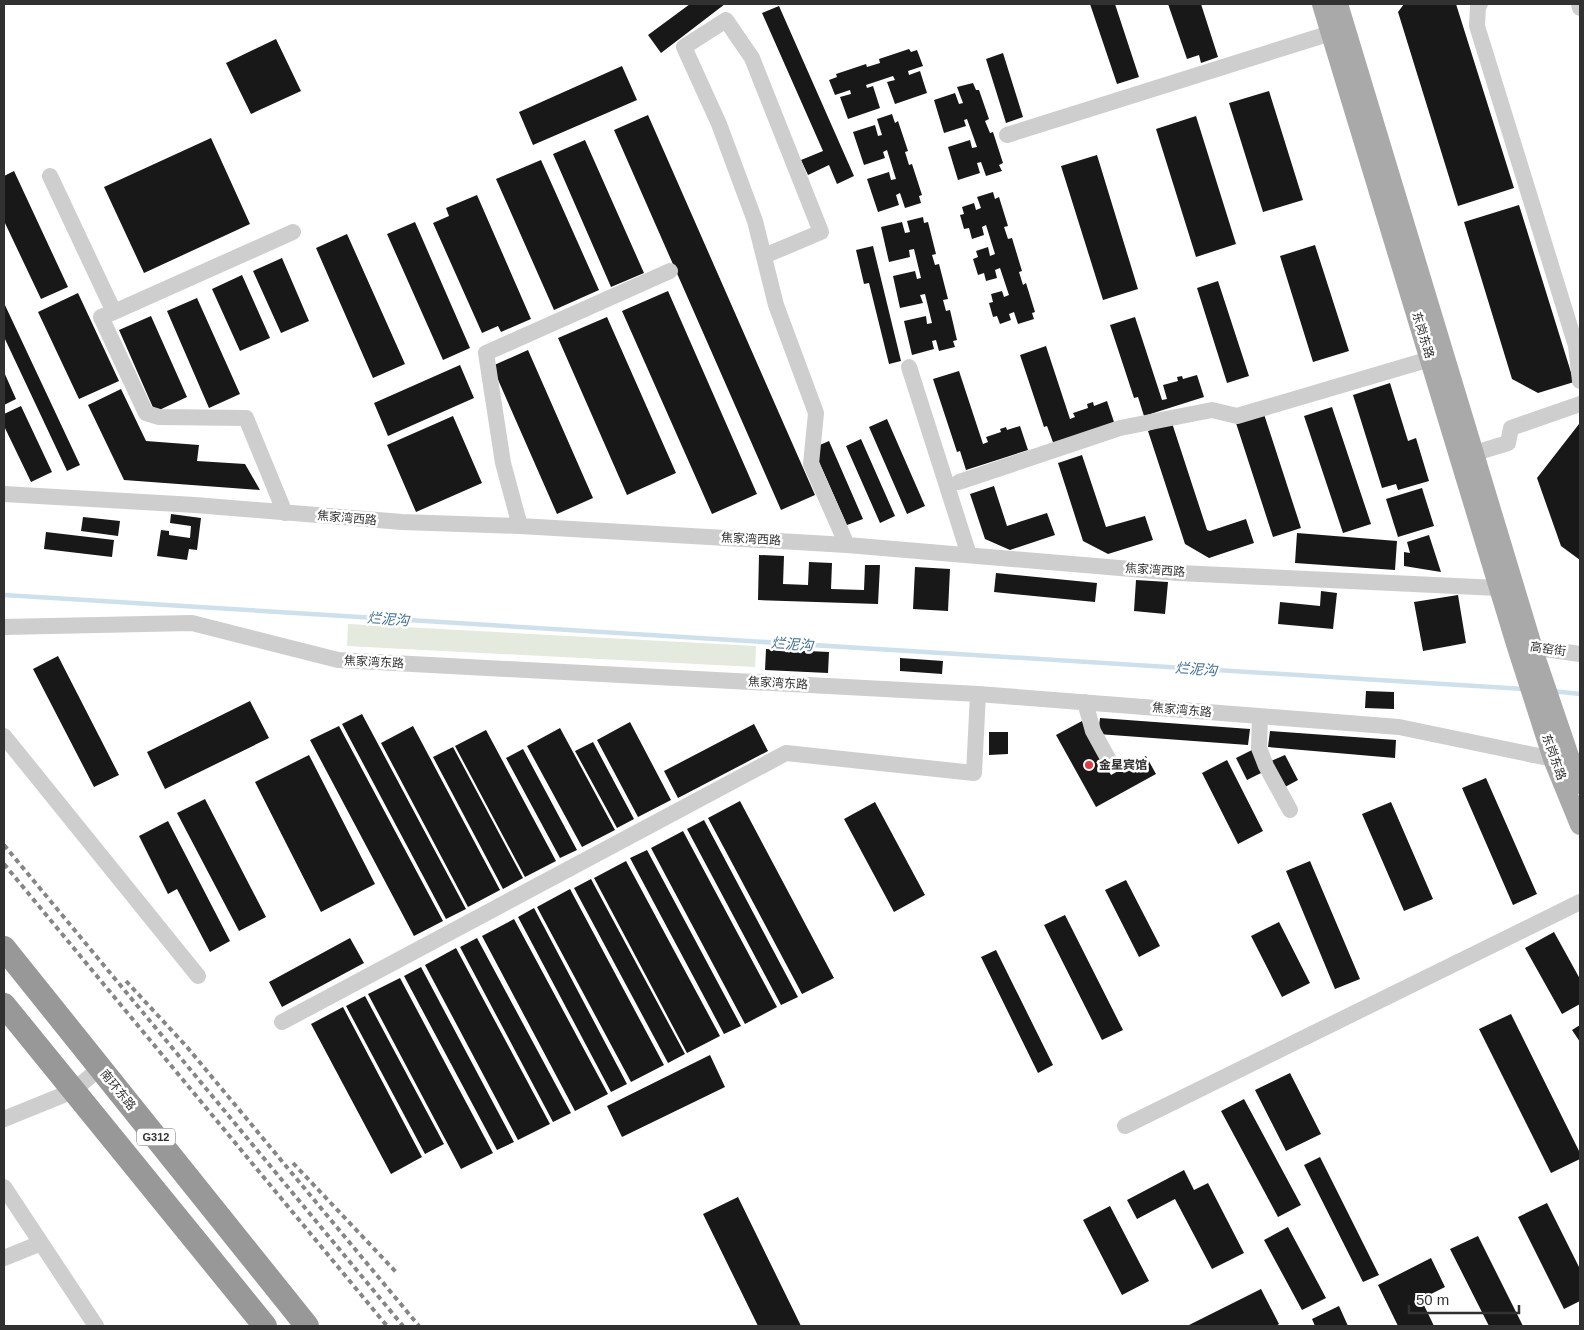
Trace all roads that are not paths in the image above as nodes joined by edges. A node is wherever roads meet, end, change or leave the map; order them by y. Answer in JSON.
{"nodes":[{"id":1,"x":1322,"y":4,"type":"edge"},
{"id":2,"x":1338,"y":4,"type":"edge"},
{"id":3,"x":1480,"y":4,"type":"edge"},
{"id":4,"x":1579,"y":4,"type":"edge"},
{"id":5,"x":1580,"y":8,"type":"edge"},
{"id":6,"x":1331,"y":33,"type":"junction"},
{"id":7,"x":1007,"y":135,"type":"dead end"},
{"id":8,"x":50,"y":176,"type":"dead end"},
{"id":9,"x":293,"y":232,"type":"dead end"},
{"id":10,"x":764,"y":256,"type":"junction"},
{"id":11,"x":670,"y":271,"type":"dead end"},
{"id":12,"x":114,"y":312,"type":"junction"},
{"id":13,"x":1430,"y":359,"type":"junction"},
{"id":14,"x":909,"y":367,"type":"dead end"},
{"id":15,"x":1580,"y":381,"type":"edge"},
{"id":16,"x":1580,"y":404,"type":"edge"},
{"id":17,"x":1475,"y":453,"type":"junction"},
{"id":18,"x":959,"y":482,"type":"dead end"},
{"id":19,"x":4,"y":494,"type":"edge"},
{"id":20,"x":285,"y":512,"type":"junction"},
{"id":21,"x":520,"y":526,"type":"junction"},
{"id":22,"x":847,"y":545,"type":"junction"},
{"id":23,"x":969,"y":555,"type":"junction"},
{"id":24,"x":1498,"y":588,"type":"junction"},
{"id":25,"x":4,"y":627,"type":"edge"},
{"id":26,"x":1580,"y":654,"type":"edge"},
{"id":27,"x":1527,"y":655,"type":"junction"},
{"id":28,"x":978,"y":694,"type":"junction"},
{"id":29,"x":1085,"y":702,"type":"junction"},
{"id":30,"x":1260,"y":716,"type":"junction"},
{"id":31,"x":1547,"y":716,"type":"junction"},
{"id":32,"x":4,"y":736,"type":"edge"},
{"id":33,"x":1553,"y":759,"type":"junction"},
{"id":34,"x":1110,"y":762,"type":"dead end"},
{"id":35,"x":1580,"y":784,"type":"edge"},
{"id":36,"x":1290,"y":810,"type":"dead end"},
{"id":37,"x":1580,"y":825,"type":"edge"},
{"id":38,"x":1580,"y":902,"type":"edge"},
{"id":39,"x":4,"y":948,"type":"edge"},
{"id":40,"x":198,"y":976,"type":"dead end"},
{"id":41,"x":4,"y":1005,"type":"edge"},
{"id":42,"x":282,"y":1022,"type":"dead end"},
{"id":43,"x":101,"y":1067,"type":"junction"},
{"id":44,"x":73,"y":1091,"type":"junction"},
{"id":45,"x":4,"y":1120,"type":"edge"},
{"id":46,"x":1126,"y":1126,"type":"dead end"},
{"id":47,"x":4,"y":1187,"type":"edge"},
{"id":48,"x":41,"y":1243,"type":"junction"},
{"id":49,"x":4,"y":1258,"type":"edge"},
{"id":50,"x":96,"y":1326,"type":"edge"},
{"id":51,"x":265,"y":1326,"type":"edge"},
{"id":52,"x":307,"y":1326,"type":"edge"}],
"edges":[{"from":1,"to":6,"type":"main road","name":"东岗东路"},
{"from":2,"to":17,"type":"main road","name":"东岗东路"},
{"from":3,"to":15,"type":"street"},
{"from":4,"to":5,"type":"street"},
{"from":6,"to":7,"type":"street"},
{"from":6,"to":13,"type":"main road","name":"东岗东路"},
{"from":8,"to":12,"type":"street"},
{"from":9,"to":12,"type":"street"},
{"from":10,"to":10,"type":"street"},
{"from":10,"to":22,"type":"street"},
{"from":11,"to":21,"type":"street"},
{"from":12,"to":20,"type":"street"},
{"from":13,"to":18,"type":"street"},
{"from":13,"to":24,"type":"main road","name":"东岗东路"},
{"from":14,"to":23,"type":"street"},
{"from":16,"to":17,"type":"street"},
{"from":17,"to":27,"type":"main road","name":"东岗东路"},
{"from":19,"to":20,"type":"street","name":"焦家湾西路"},
{"from":20,"to":21,"type":"street","name":"焦家湾西路"},
{"from":21,"to":22,"type":"street","name":"焦家湾西路"},
{"from":22,"to":23,"type":"street","name":"焦家湾西路"},
{"from":23,"to":24,"type":"street","name":"焦家湾西路"},
{"from":24,"to":27,"type":"main road","name":"东岗东路"},
{"from":25,"to":28,"type":"street","name":"焦家湾东路"},
{"from":26,"to":27,"type":"street","name":"高窑街"},
{"from":27,"to":31,"type":"main road"},
{"from":28,"to":29,"type":"street","name":"焦家湾东路"},
{"from":28,"to":42,"type":"street"},
{"from":29,"to":30,"type":"street","name":"焦家湾东路"},
{"from":29,"to":34,"type":"street"},
{"from":30,"to":33,"type":"street","name":"焦家湾东路"},
{"from":30,"to":36,"type":"street"},
{"from":31,"to":33,"type":"main road","name":"东岗东路"},
{"from":31,"to":35,"type":"main road","name":"东岗东路"},
{"from":32,"to":40,"type":"street"},
{"from":33,"to":37,"type":"main road","name":"东岗东路"},
{"from":38,"to":46,"type":"street"},
{"from":39,"to":43,"type":"highway","name":"南环东路","number":"G312"},
{"from":41,"to":44,"type":"highway","number":"G312"},
{"from":43,"to":44,"type":"street"},
{"from":43,"to":52,"type":"highway","name":"南环东路","number":"G312"},
{"from":44,"to":45,"type":"street"},
{"from":44,"to":51,"type":"highway","number":"G312"},
{"from":47,"to":48,"type":"street"},
{"from":48,"to":49,"type":"street"},
{"from":48,"to":50,"type":"street"}]}
